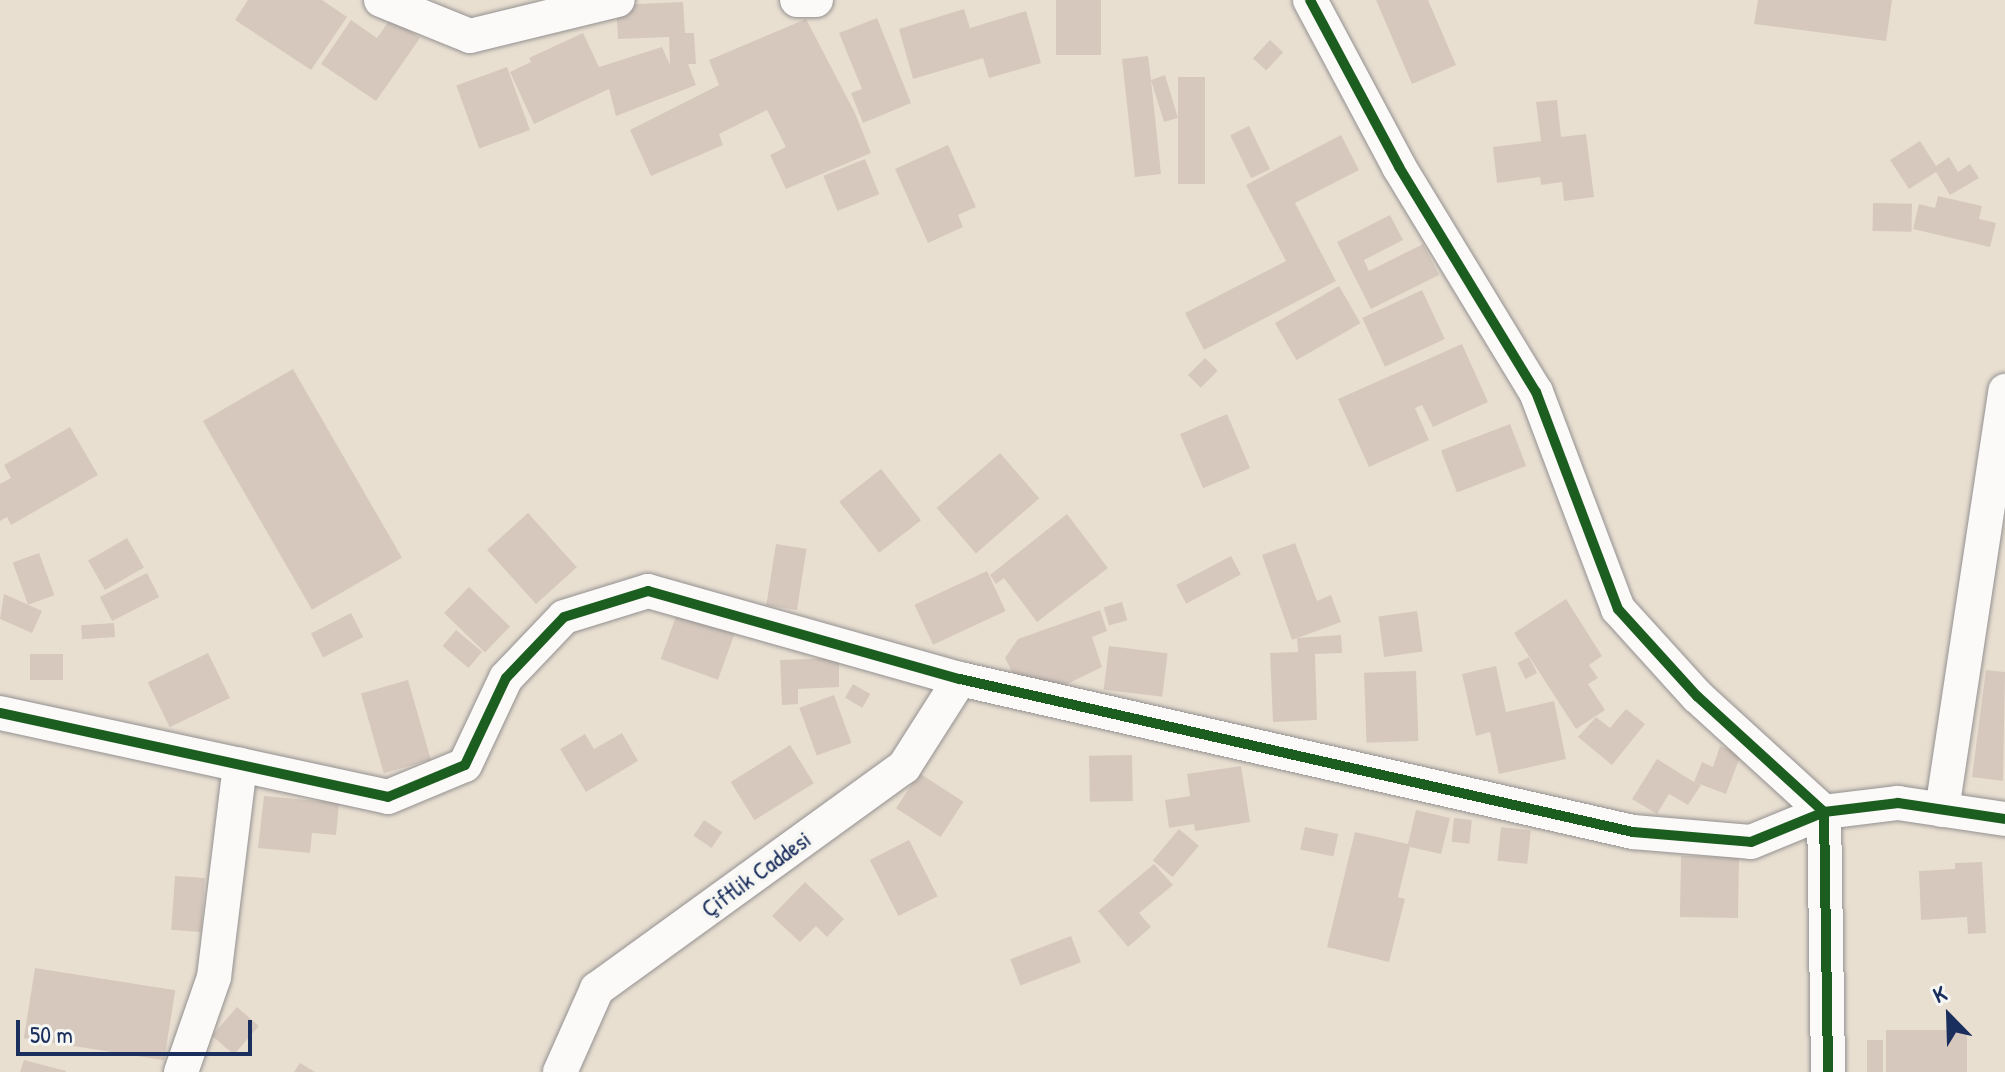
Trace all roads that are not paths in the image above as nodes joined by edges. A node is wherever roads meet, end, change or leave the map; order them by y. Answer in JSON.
{"nodes":[{"id":1,"x":381,"y":0,"type":"edge"},
{"id":2,"x":618,"y":0,"type":"edge"},
{"id":3,"x":797,"y":0,"type":"edge"},
{"id":4,"x":816,"y":0,"type":"edge"},
{"id":5,"x":1310,"y":0,"type":"edge"},
{"id":6,"x":2005,"y":391,"type":"edge"},
{"id":7,"x":960,"y":679,"type":"junction"},
{"id":8,"x":0,"y":713,"type":"edge"},
{"id":9,"x":240,"y":765,"type":"junction"},
{"id":10,"x":1942,"y":810,"type":"junction"},
{"id":11,"x":1824,"y":812,"type":"junction"},
{"id":12,"x":2005,"y":819,"type":"edge"},
{"id":13,"x":181,"y":1072,"type":"edge"},
{"id":14,"x":560,"y":1072,"type":"edge"},
{"id":15,"x":1828,"y":1072,"type":"edge"}],
"edges":[{"from":1,"to":2,"type":"street"},
{"from":3,"to":4,"type":"street"},
{"from":5,"to":11,"type":"street"},
{"from":6,"to":10,"type":"street"},
{"from":7,"to":9,"type":"street"},
{"from":7,"to":11,"type":"street"},
{"from":7,"to":14,"type":"street","name":"Çiftlik Caddesi"},
{"from":8,"to":9,"type":"street"},
{"from":9,"to":13,"type":"street"},
{"from":10,"to":11,"type":"street"},
{"from":10,"to":12,"type":"street"},
{"from":11,"to":15,"type":"street"}]}
